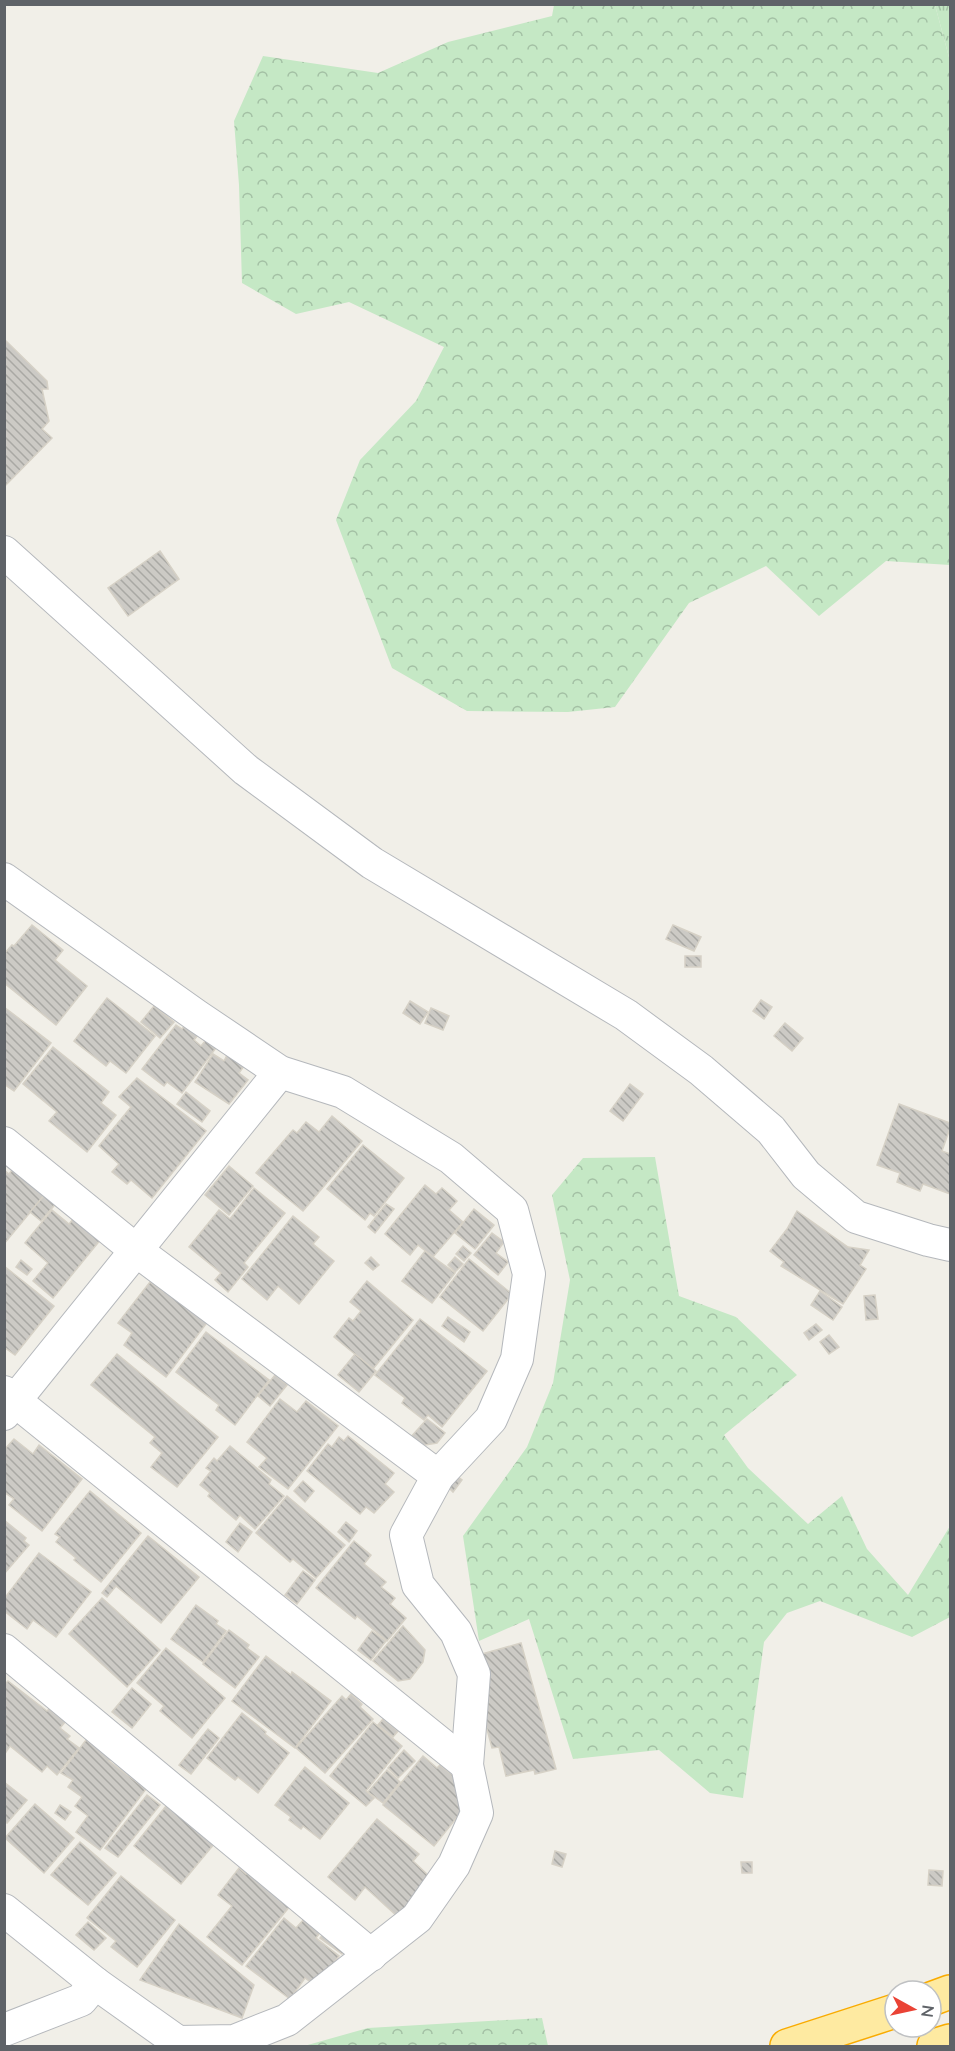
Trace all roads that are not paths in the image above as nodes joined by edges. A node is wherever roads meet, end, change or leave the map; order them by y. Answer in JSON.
{"nodes":[{"id":1,"x":4,"y":552,"type":"edge"},
{"id":2,"x":4,"y":879,"type":"edge"},
{"id":3,"x":280,"y":1072,"type":"junction"},
{"id":4,"x":4,"y":1143,"type":"edge"},
{"id":5,"x":951,"y":1245,"type":"edge"},
{"id":6,"x":137,"y":1251,"type":"junction"},
{"id":7,"x":8,"y":1402,"type":"edge"},
{"id":8,"x":438,"y":1476,"type":"junction"},
{"id":9,"x":4,"y":1650,"type":"edge"},
{"id":10,"x":466,"y":1765,"type":"junction"},
{"id":11,"x":4,"y":1910,"type":"edge"},
{"id":12,"x":371,"y":1955,"type":"junction"},
{"id":13,"x":95,"y":1983,"type":"junction"},
{"id":14,"x":883,"y":2015,"type":"edge"},
{"id":15,"x":4,"y":2030,"type":"edge"},
{"id":16,"x":951,"y":2041,"type":"edge"},
{"id":17,"x":787,"y":2046,"type":"edge"},
{"id":18,"x":934,"y":2046,"type":"edge"}],
"edges":[{"from":1,"to":5,"type":"street"},
{"from":2,"to":3,"type":"street"},
{"from":3,"to":6,"type":"street"},
{"from":3,"to":8,"type":"street"},
{"from":4,"to":6,"type":"street"},
{"from":6,"to":7,"type":"street"},
{"from":6,"to":8,"type":"street"},
{"from":7,"to":10,"type":"street"},
{"from":8,"to":10,"type":"street"},
{"from":9,"to":12,"type":"street"},
{"from":10,"to":12,"type":"street"},
{"from":11,"to":13,"type":"street"},
{"from":12,"to":13,"type":"street"},
{"from":13,"to":15,"type":"street"},
{"from":14,"to":17,"type":"highway"},
{"from":16,"to":18,"type":"highway"}]}
